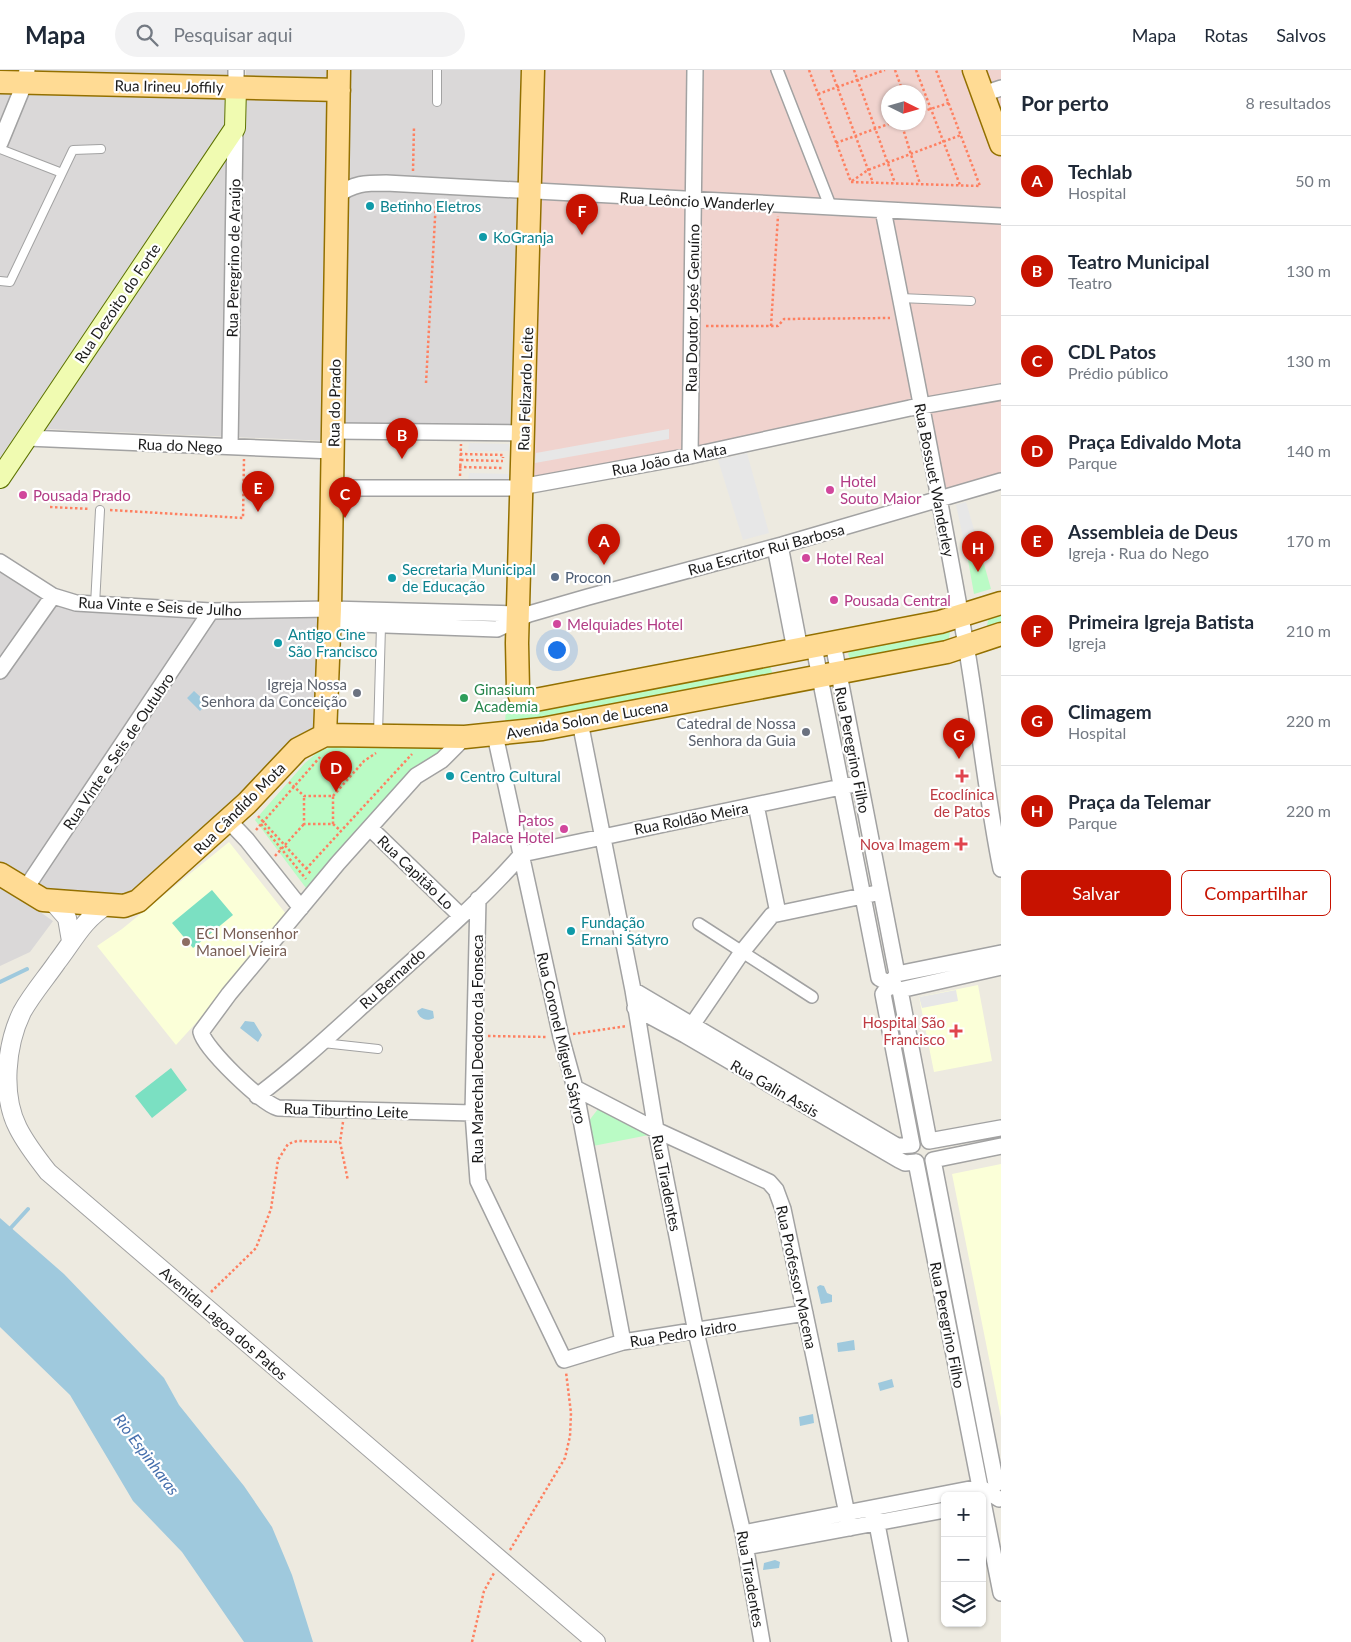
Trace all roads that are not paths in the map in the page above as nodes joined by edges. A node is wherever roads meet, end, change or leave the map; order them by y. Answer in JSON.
{"nodes":[{"id":1,"x":437,"y":70,"type":"edge"},
{"id":2,"x":533,"y":70,"type":"edge"},
{"id":3,"x":695,"y":70,"type":"edge"},
{"id":4,"x":777,"y":70,"type":"edge"},
{"id":5,"x":974,"y":70,"type":"edge"},
{"id":6,"x":26,"y":76,"type":"edge"},
{"id":7,"x":236,"y":79,"type":"edge"},
{"id":8,"x":339,"y":80,"type":"edge"},
{"id":9,"x":0,"y":82,"type":"edge"},
{"id":10,"x":992,"y":91,"type":"edge"},
{"id":11,"x":437,"y":102,"type":"dead end"},
{"id":12,"x":235,"y":128,"type":"junction"},
{"id":13,"x":0,"y":143,"type":"edge"},
{"id":14,"x":1001,"y":144,"type":"edge"},
{"id":15,"x":0,"y":149,"type":"edge"},
{"id":16,"x":101,"y":150,"type":"dead end"},
{"id":17,"x":62,"y":174,"type":"junction"},
{"id":18,"x":531,"y":192,"type":"junction"},
{"id":19,"x":337,"y":196,"type":"junction"},
{"id":20,"x":693,"y":200,"type":"junction"},
{"id":21,"x":831,"y":208,"type":"junction"},
{"id":22,"x":883,"y":210,"type":"junction"},
{"id":23,"x":1001,"y":216,"type":"edge"},
{"id":24,"x":0,"y":281,"type":"edge"},
{"id":25,"x":900,"y":298,"type":"junction"},
{"id":26,"x":971,"y":301,"type":"dead end"},
{"id":27,"x":1001,"y":392,"type":"edge"},
{"id":28,"x":922,"y":406,"type":"junction"},
{"id":29,"x":524,"y":433,"type":"junction"},
{"id":30,"x":27,"y":438,"type":"junction"},
{"id":31,"x":333,"y":441,"type":"junction"},
{"id":32,"x":237,"y":447,"type":"junction"},
{"id":33,"x":690,"y":456,"type":"junction"},
{"id":34,"x":0,"y":478,"type":"edge"},
{"id":35,"x":1001,"y":481,"type":"edge"},
{"id":36,"x":521,"y":487,"type":"junction"},
{"id":37,"x":332,"y":488,"type":"junction"},
{"id":38,"x":940,"y":499,"type":"junction"},
{"id":39,"x":100,"y":510,"type":"road end"},
{"id":40,"x":778,"y":546,"type":"junction"},
{"id":41,"x":0,"y":562,"type":"edge"},
{"id":42,"x":53,"y":596,"type":"junction"},
{"id":43,"x":1001,"y":603,"type":"edge"},
{"id":44,"x":95,"y":605,"type":"junction"},
{"id":45,"x":211,"y":611,"type":"junction"},
{"id":46,"x":330,"y":616,"type":"junction"},
{"id":47,"x":523,"y":616,"type":"junction"},
{"id":48,"x":961,"y":617,"type":"junction"},
{"id":49,"x":380,"y":626,"type":"junction"},
{"id":50,"x":1001,"y":634,"type":"edge"},
{"id":51,"x":810,"y":647,"type":"junction"},
{"id":52,"x":966,"y":647,"type":"junction"},
{"id":53,"x":764,"y":656,"type":"junction"},
{"id":54,"x":0,"y":671,"type":"edge"},
{"id":55,"x":829,"y":673,"type":"junction"},
{"id":56,"x":768,"y":684,"type":"junction"},
{"id":57,"x":530,"y":701,"type":"joint"},
{"id":58,"x":580,"y":722,"type":"junction"},
{"id":59,"x":495,"y":735,"type":"junction"},
{"id":60,"x":378,"y":736,"type":"junction"},
{"id":61,"x":466,"y":737,"type":"junction"},
{"id":62,"x":324,"y":744,"type":"junction"},
{"id":63,"x":860,"y":784,"type":"junction"},
{"id":64,"x":842,"y":787,"type":"junction"},
{"id":65,"x":756,"y":805,"type":"junction"},
{"id":66,"x":995,"y":806,"type":"edge"},
{"id":67,"x":228,"y":820,"type":"junction"},
{"id":68,"x":365,"y":825,"type":"junction"},
{"id":69,"x":604,"y":836,"type":"junction"},
{"id":70,"x":522,"y":854,"type":"junction"},
{"id":71,"x":1001,"y":869,"type":"edge"},
{"id":72,"x":0,"y":874,"type":"edge"},
{"id":73,"x":24,"y":890,"type":"junction"},
{"id":74,"x":881,"y":892,"type":"junction"},
{"id":75,"x":864,"y":896,"type":"junction"},
{"id":76,"x":478,"y":899,"type":"junction"},
{"id":77,"x":63,"y":903,"type":"junction"},
{"id":78,"x":108,"y":905,"type":"junction"},
{"id":79,"x":301,"y":908,"type":"junction"},
{"id":80,"x":778,"y":913,"type":"junction"},
{"id":81,"x":461,"y":916,"type":"junction"},
{"id":82,"x":84,"y":923,"type":"junction"},
{"id":83,"x":699,"y":924,"type":"dead end"},
{"id":84,"x":70,"y":941,"type":"junction"},
{"id":85,"x":742,"y":952,"type":"junction"},
{"id":86,"x":1001,"y":953,"type":"edge"},
{"id":87,"x":1001,"y":967,"type":"edge"},
{"id":88,"x":890,"y":984,"type":"junction"},
{"id":89,"x":633,"y":990,"type":"junction"},
{"id":90,"x":812,"y":997,"type":"dead end"},
{"id":91,"x":635,"y":1008,"type":"junction"},
{"id":92,"x":689,"y":1030,"type":"junction"},
{"id":93,"x":321,"y":1043,"type":"junction"},
{"id":94,"x":378,"y":1049,"type":"dead end"},
{"id":95,"x":575,"y":1088,"type":"junction"},
{"id":96,"x":257,"y":1096,"type":"junction"},
{"id":97,"x":473,"y":1113,"type":"junction"},
{"id":98,"x":1001,"y":1128,"type":"edge"},
{"id":99,"x":656,"y":1130,"type":"junction"},
{"id":100,"x":1001,"y":1146,"type":"edge"},
{"id":101,"x":923,"y":1152,"type":"junction"},
{"id":102,"x":804,"y":1313,"type":"junction"},
{"id":103,"x":696,"y":1332,"type":"junction"},
{"id":104,"x":624,"y":1342,"type":"junction"},
{"id":105,"x":564,"y":1360,"type":"joint"},
{"id":106,"x":993,"y":1495,"type":"edge"},
{"id":107,"x":873,"y":1508,"type":"junction"},
{"id":108,"x":941,"y":1511,"type":"edge"},
{"id":109,"x":848,"y":1521,"type":"junction"},
{"id":110,"x":877,"y":1523,"type":"junction"},
{"id":111,"x":745,"y":1540,"type":"junction"},
{"id":112,"x":1001,"y":1592,"type":"edge"},
{"id":113,"x":596,"y":1642,"type":"edge"},
{"id":114,"x":762,"y":1642,"type":"edge"},
{"id":115,"x":900,"y":1642,"type":"edge"}],
"edges":[{"from":1,"to":11,"type":"lane"},
{"from":2,"to":18,"type":"main road","name":"Rua Felizardo Leite"},
{"from":3,"to":20,"type":"street","name":"Rua Doutor José Genuíno"},
{"from":4,"to":21,"type":"street"},
{"from":5,"to":10,"type":"main road"},
{"from":6,"to":7,"type":"main road","name":"Rua Irineu Joffily"},
{"from":6,"to":9,"type":"main road","name":"Rua Irineu Joffily"},
{"from":6,"to":13,"type":"street"},
{"from":7,"to":8,"type":"main road","name":"Rua Irineu Joffily"},
{"from":7,"to":12,"type":"main road","name":"Rua Peregrino de Araújo"},
{"from":8,"to":19,"type":"main road","name":"Rua do Prado"},
{"from":10,"to":14,"type":"main road"},
{"from":12,"to":30,"type":"main road","name":"Rua Dezoito do Forte"},
{"from":12,"to":32,"type":"street","name":"Rua Peregrino de Araújo"},
{"from":15,"to":17,"type":"lane"},
{"from":16,"to":17,"type":"lane"},
{"from":17,"to":24,"type":"lane"},
{"from":18,"to":19,"type":"street","name":"Rua Leôncio Wanderley"},
{"from":18,"to":20,"type":"street","name":"Rua Leôncio Wanderley"},
{"from":18,"to":29,"type":"main road","name":"Rua Felizardo Leite"},
{"from":19,"to":31,"type":"main road","name":"Rua do Prado"},
{"from":20,"to":21,"type":"street","name":"Rua Leôncio Wanderley"},
{"from":20,"to":33,"type":"street","name":"Rua Doutor José Genuíno"},
{"from":21,"to":22,"type":"street","name":"Rua Leôncio Wanderley"},
{"from":22,"to":23,"type":"street","name":"Rua Leôncio Wanderley"},
{"from":22,"to":25,"type":"street","name":"Rua Bossuet Wanderley"},
{"from":25,"to":26,"type":"lane"},
{"from":25,"to":28,"type":"street","name":"Rua Bossuet Wanderley"},
{"from":27,"to":28,"type":"street","name":"Rua João da Mata"},
{"from":28,"to":33,"type":"street","name":"Rua João da Mata"},
{"from":28,"to":38,"type":"street","name":"Rua Bossuet Wanderley"},
{"from":29,"to":31,"type":"street","name":"Rua do Nego"},
{"from":29,"to":36,"type":"main road","name":"Rua Felizardo Leite"},
{"from":30,"to":32,"type":"street","name":"Rua do Nego"},
{"from":30,"to":34,"type":"main road","name":"Rua Dezoito do Forte"},
{"from":31,"to":32,"type":"street","name":"Rua do Nego"},
{"from":31,"to":37,"type":"main road","name":"Rua do Prado"},
{"from":33,"to":36,"type":"street","name":"Rua João da Mata"},
{"from":35,"to":38,"type":"street","name":"Rua Escritor Rui Barbosa"},
{"from":36,"to":37,"type":"street","name":"Rua João da Mata"},
{"from":36,"to":47,"type":"main road","name":"Rua Felizardo Leite"},
{"from":37,"to":46,"type":"main road","name":"Rua do Prado"},
{"from":38,"to":40,"type":"street","name":"Rua Escritor Rui Barbosa"},
{"from":38,"to":48,"type":"street","name":"Rua Bossuet Wanderley"},
{"from":39,"to":44,"type":"lane"},
{"from":40,"to":47,"type":"street","name":"Rua Escritor Rui Barbosa"},
{"from":40,"to":51,"type":"street"},
{"from":41,"to":42,"type":"street","name":"Rua Vinte e Seis de Julho"},
{"from":42,"to":44,"type":"street","name":"Rua Vinte e Seis de Julho"},
{"from":42,"to":54,"type":"street"},
{"from":43,"to":48,"type":"main road","name":"Avenida Solon de Lucena"},
{"from":44,"to":45,"type":"street","name":"Rua Vinte e Seis de Julho"},
{"from":45,"to":46,"type":"street","name":"Rua Vinte e Seis de Julho"},
{"from":45,"to":73,"type":"street","name":"Rua Vinte e Seis de Outubro"},
{"from":46,"to":47,"type":"street","name":"Rua Escritor Rui Barbosa"},
{"from":46,"to":49,"type":"street","name":"Rua Escritor Rui Barbosa"},
{"from":46,"to":62,"type":"main road","name":"Rua do Prado"},
{"from":47,"to":49,"type":"street","name":"Rua Escritor Rui Barbosa"},
{"from":47,"to":57,"type":"main road","name":"Rua Felizardo Leite"},
{"from":48,"to":51,"type":"main road","name":"Avenida Solon de Lucena"},
{"from":48,"to":52,"type":"street","name":"Rua Bossuet Wanderley"},
{"from":49,"to":60,"type":"lane"},
{"from":50,"to":52,"type":"main road","name":"Avenida Solon de Lucena"},
{"from":51,"to":53,"type":"main road","name":"Avenida Solon de Lucena"},
{"from":51,"to":55,"type":"street","name":"Rua Peregrino Filho"},
{"from":52,"to":55,"type":"main road","name":"Avenida Solon de Lucena"},
{"from":52,"to":66,"type":"street","name":"Rua Bossuet Wanderley"},
{"from":53,"to":56,"type":"main road"},
{"from":53,"to":57,"type":"main road","name":"Avenida Solon de Lucena"},
{"from":55,"to":56,"type":"main road","name":"Avenida Solon de Lucena"},
{"from":55,"to":63,"type":"street","name":"Rua Peregrino Filho"},
{"from":55,"to":64,"type":"street","name":"Rua Peregrino Filho"},
{"from":56,"to":58,"type":"main road","name":"Avenida Solon de Lucena"},
{"from":58,"to":59,"type":"main road","name":"Avenida Solon de Lucena"},
{"from":58,"to":69,"type":"street","name":"Rua Tiradentes"},
{"from":59,"to":61,"type":"main road","name":"Avenida Solon de Lucena"},
{"from":59,"to":70,"type":"street","name":"Rua Coronel Miguel Sátyro"},
{"from":60,"to":61,"type":"main road","name":"Rua Cândido Mota"},
{"from":60,"to":62,"type":"main road","name":"Rua Cândido Mota"},
{"from":61,"to":68,"type":"street"},
{"from":62,"to":67,"type":"main road","name":"Rua Cândido Mota"},
{"from":63,"to":64,"type":"street","name":"Rua Roldão Meira"},
{"from":63,"to":74,"type":"street","name":"Rua Peregrino Filho"},
{"from":64,"to":65,"type":"street","name":"Rua Roldão Meira"},
{"from":64,"to":75,"type":"street","name":"Rua Peregrino Filho"},
{"from":65,"to":69,"type":"street","name":"Rua Roldão Meira"},
{"from":65,"to":80,"type":"street"},
{"from":66,"to":71,"type":"street","name":"Rua Bossuet Wanderley"},
{"from":67,"to":78,"type":"main road","name":"Rua Cândido Mota"},
{"from":67,"to":79,"type":"street"},
{"from":68,"to":79,"type":"street"},
{"from":68,"to":81,"type":"street","name":"Rua Capitão Lo"},
{"from":69,"to":70,"type":"street","name":"Rua Roldão Meira"},
{"from":69,"to":89,"type":"street","name":"Rua Tiradentes"},
{"from":70,"to":76,"type":"street","name":"Ru Bernardo"},
{"from":70,"to":95,"type":"street","name":"Rua Coronel Miguel Sátyro"},
{"from":72,"to":73,"type":"main road","name":"Rua Cândido Mota"},
{"from":73,"to":77,"type":"main road","name":"Rua Cândido Mota"},
{"from":74,"to":75,"type":"street"},
{"from":74,"to":88,"type":"street","name":"Rua Peregrino Filho"},
{"from":75,"to":80,"type":"street"},
{"from":75,"to":88,"type":"street","name":"Rua Peregrino Filho"},
{"from":76,"to":81,"type":"street","name":"Ru Bernardo"},
{"from":76,"to":97,"type":"street","name":"Rua Marechal Deodoro da Fonseca"},
{"from":77,"to":78,"type":"main road","name":"Rua Cândido Mota"},
{"from":77,"to":82,"type":"street"},
{"from":77,"to":84,"type":"street"},
{"from":78,"to":82,"type":"street","name":"Avenida Lagoa dos Patos"},
{"from":79,"to":96,"type":"street","name":"Rua Tiburtino Leite"},
{"from":80,"to":85,"type":"street"},
{"from":81,"to":93,"type":"street","name":"Ru Bernardo"},
{"from":82,"to":84,"type":"street","name":"Avenida Lagoa dos Patos"},
{"from":83,"to":85,"type":"street"},
{"from":84,"to":113,"type":"street","name":"Avenida Lagoa dos Patos"},
{"from":85,"to":90,"type":"street"},
{"from":85,"to":92,"type":"street"},
{"from":86,"to":88,"type":"street"},
{"from":87,"to":88,"type":"street"},
{"from":88,"to":101,"type":"street","name":"Rua Peregrino Filho"},
{"from":89,"to":91,"type":"street","name":"Rua Tiradentes"},
{"from":89,"to":92,"type":"street","name":"Rua Galin Assis"},
{"from":91,"to":92,"type":"street","name":"Rua Galin Assis"},
{"from":91,"to":99,"type":"street","name":"Rua Tiradentes"},
{"from":92,"to":101,"type":"street","name":"Rua Galin Assis"},
{"from":93,"to":94,"type":"lane"},
{"from":93,"to":96,"type":"street","name":"Ru Bernardo"},
{"from":95,"to":99,"type":"street","name":"Rua Professor Macena"},
{"from":95,"to":104,"type":"street","name":"Rua Coronel Miguel Sátyro"},
{"from":96,"to":97,"type":"street","name":"Rua Tiburtino Leite"},
{"from":97,"to":105,"type":"street","name":"Rua Marechal Deodoro da Fonseca"},
{"from":98,"to":101,"type":"street"},
{"from":99,"to":102,"type":"street","name":"Rua Professor Macena"},
{"from":99,"to":103,"type":"street","name":"Rua Tiradentes"},
{"from":100,"to":101,"type":"street"},
{"from":101,"to":106,"type":"street","name":"Rua Peregrino Filho"},
{"from":102,"to":103,"type":"street","name":"Rua Pedro Izidro"},
{"from":102,"to":109,"type":"street","name":"Rua Professor Macena"},
{"from":103,"to":104,"type":"street","name":"Rua Pedro Izidro"},
{"from":103,"to":111,"type":"street","name":"Rua Tiradentes"},
{"from":104,"to":105,"type":"street","name":"Rua Pedro Izidro"},
{"from":106,"to":107,"type":"street"},
{"from":106,"to":112,"type":"street","name":"Rua Peregrino Filho"},
{"from":107,"to":109,"type":"street"},
{"from":107,"to":110,"type":"street"},
{"from":108,"to":110,"type":"street"},
{"from":109,"to":110,"type":"street"},
{"from":109,"to":111,"type":"street"},
{"from":110,"to":115,"type":"street"},
{"from":111,"to":114,"type":"street","name":"Rua Tiradentes"}]}
